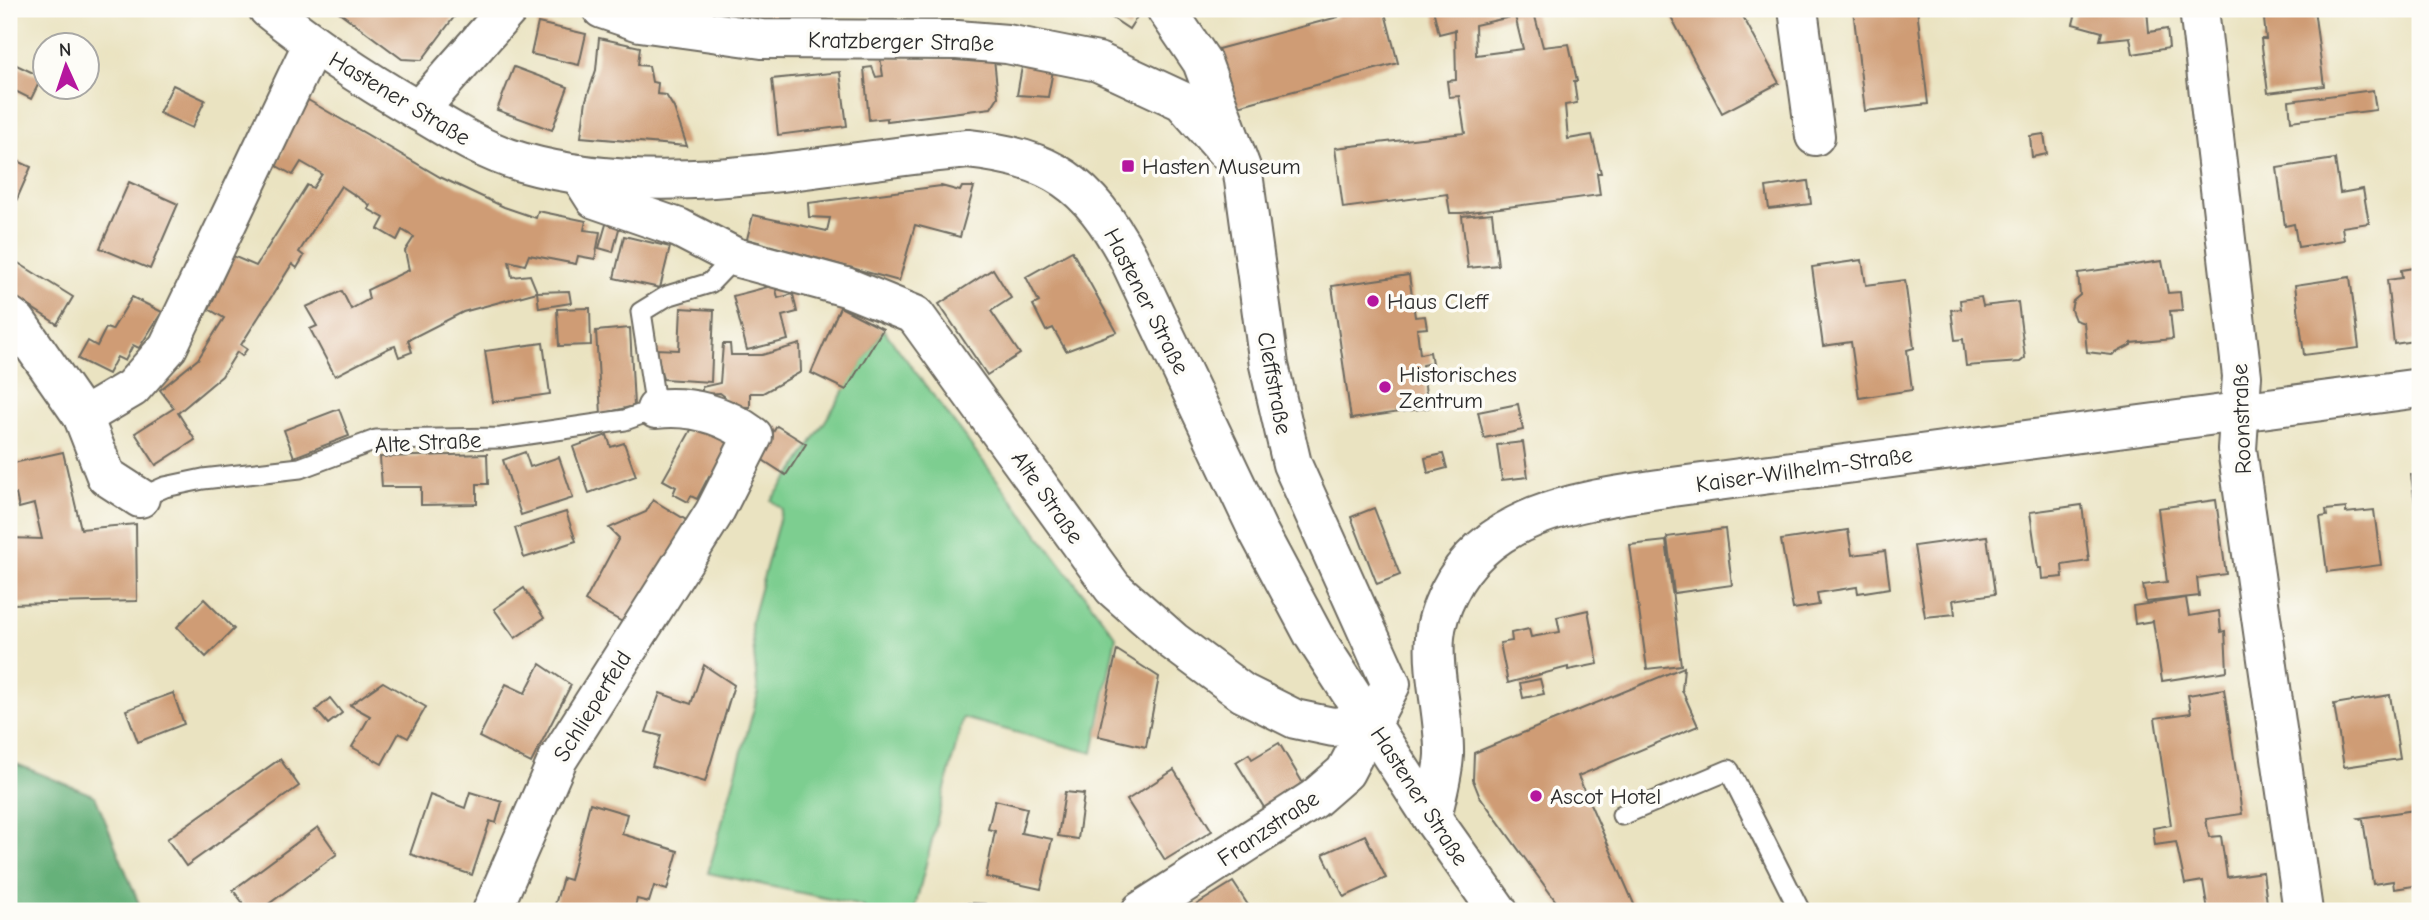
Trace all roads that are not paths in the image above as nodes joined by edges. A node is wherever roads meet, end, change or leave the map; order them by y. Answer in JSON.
{"nodes":[{"id":1,"x":268,"y":9,"type":"edge"},
{"id":2,"x":508,"y":9,"type":"edge"},
{"id":3,"x":602,"y":9,"type":"edge"},
{"id":4,"x":1798,"y":9,"type":"edge"},
{"id":5,"x":2199,"y":9,"type":"edge"},
{"id":6,"x":1174,"y":20,"type":"edge"},
{"id":7,"x":312,"y":45,"type":"junction"},
{"id":8,"x":1139,"y":81,"type":"junction"},
{"id":9,"x":418,"y":111,"type":"junction"},
{"id":10,"x":1815,"y":136,"type":"dead end"},
{"id":11,"x":1243,"y":173,"type":"junction"},
{"id":12,"x":579,"y":174,"type":"junction"},
{"id":13,"x":735,"y":257,"type":"junction"},
{"id":14,"x":9,"y":316,"type":"edge"},
{"id":15,"x":2420,"y":388,"type":"edge"},
{"id":16,"x":656,"y":410,"type":"junction"},
{"id":17,"x":2240,"y":410,"type":"junction"},
{"id":18,"x":83,"y":417,"type":"junction"},
{"id":19,"x":140,"y":498,"type":"joint"},
{"id":20,"x":714,"y":513,"type":"joint"},
{"id":21,"x":1371,"y":722,"type":"junction"},
{"id":22,"x":1622,"y":815,"type":"dead end"},
{"id":23,"x":1432,"y":818,"type":"junction"},
{"id":24,"x":492,"y":911,"type":"edge"},
{"id":25,"x":1141,"y":911,"type":"edge"},
{"id":26,"x":1498,"y":911,"type":"edge"},
{"id":27,"x":1800,"y":911,"type":"edge"},
{"id":28,"x":2303,"y":911,"type":"edge"}],
"edges":[{"from":1,"to":7,"type":"street","name":"Hastener Straße"},
{"from":2,"to":9,"type":"street"},
{"from":3,"to":8,"type":"street","name":"Kratzberger Straße"},
{"from":4,"to":10,"type":"street"},
{"from":5,"to":17,"type":"street","name":"Roonstraße"},
{"from":6,"to":8,"type":"street","name":"Cleffstraße"},
{"from":6,"to":11,"type":"street","name":"Cleffstraße"},
{"from":7,"to":9,"type":"street","name":"Hastener Straße"},
{"from":7,"to":18,"type":"street"},
{"from":8,"to":11,"type":"street","name":"Kratzberger Straße"},
{"from":9,"to":12,"type":"street","name":"Hastener Straße"},
{"from":11,"to":21,"type":"street","name":"Cleffstraße"},
{"from":12,"to":13,"type":"street","name":"Alte Straße"},
{"from":12,"to":21,"type":"street","name":"Hastener Straße"},
{"from":13,"to":16,"type":"lane"},
{"from":13,"to":21,"type":"street","name":"Alte Straße"},
{"from":14,"to":18,"type":"street","name":"Alte Straße"},
{"from":15,"to":17,"type":"street","name":"Kaiser-Wilhelm-Straße"},
{"from":16,"to":19,"type":"lane","name":"Alte Straße"},
{"from":16,"to":20,"type":"street","name":"Alte Straße"},
{"from":17,"to":23,"type":"street","name":"Kaiser-Wilhelm-Straße"},
{"from":17,"to":28,"type":"street","name":"Roonstraße"},
{"from":18,"to":19,"type":"street","name":"Alte Straße"},
{"from":20,"to":24,"type":"street","name":"Schlieperfeld"},
{"from":21,"to":23,"type":"street","name":"Hastener Straße"},
{"from":21,"to":25,"type":"street","name":"Franzstraße"},
{"from":22,"to":27,"type":"lane"},
{"from":23,"to":26,"type":"street","name":"Hastener Straße"}]}
